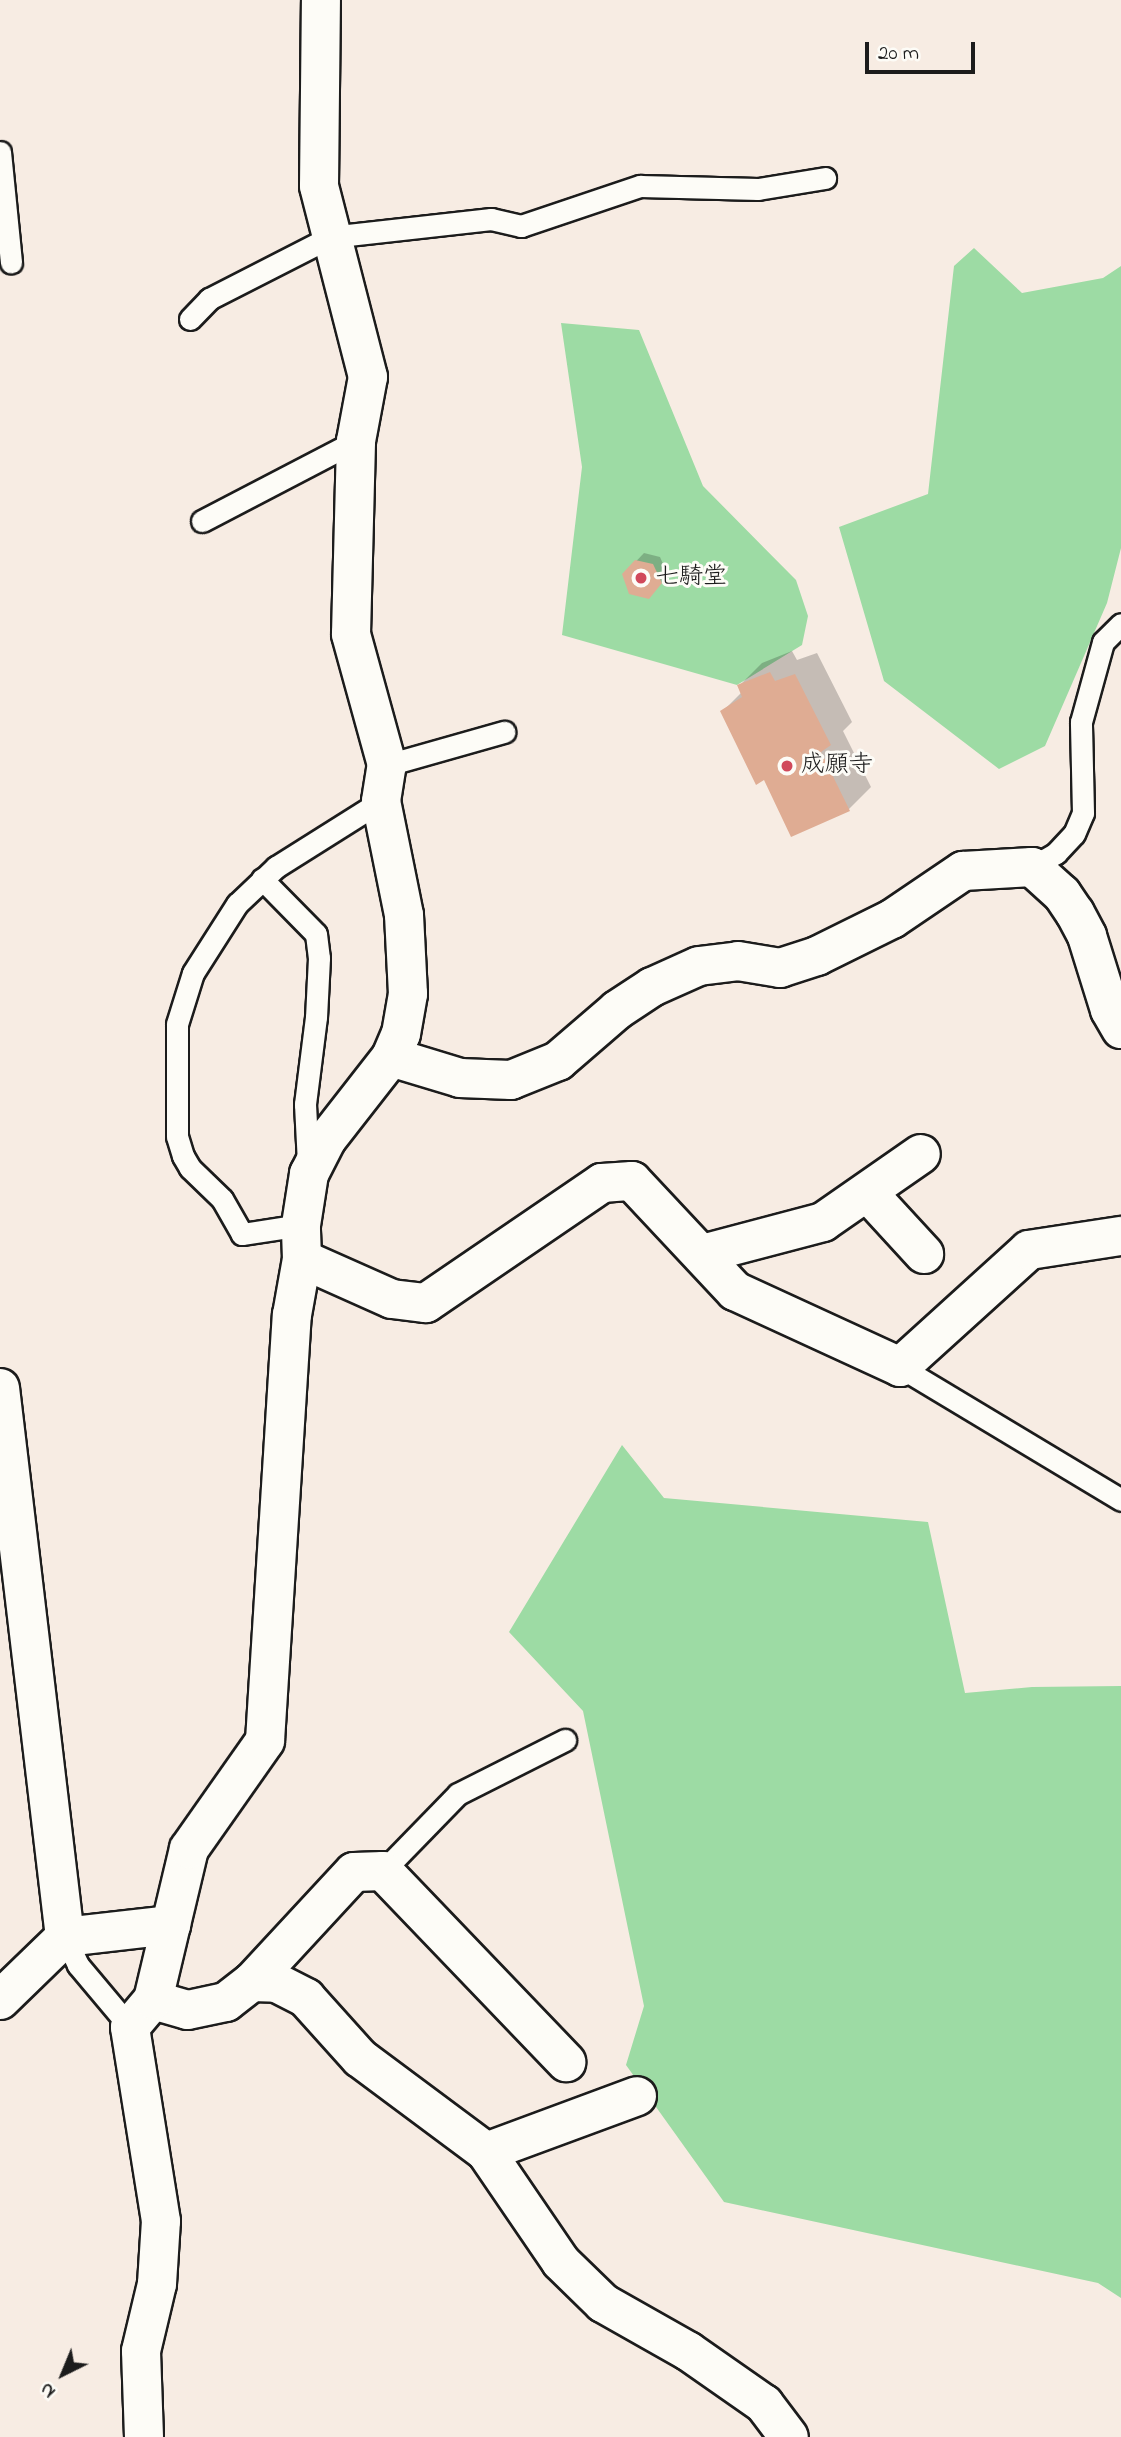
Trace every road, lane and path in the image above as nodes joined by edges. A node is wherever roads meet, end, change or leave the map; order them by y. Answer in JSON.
{"nodes":[{"id":1,"x":321,"y":0,"type":"edge"},
{"id":2,"x":0,"y":152,"type":"edge"},
{"id":3,"x":824,"y":178,"type":"dead end"},
{"id":4,"x":330,"y":237,"type":"junction"},
{"id":5,"x":11,"y":262,"type":"dead end"},
{"id":6,"x":190,"y":319,"type":"dead end"},
{"id":7,"x":356,"y":441,"type":"junction"},
{"id":8,"x":202,"y":521,"type":"dead end"},
{"id":9,"x":1121,"y":624,"type":"edge"},
{"id":10,"x":504,"y":732,"type":"dead end"},
{"id":11,"x":384,"y":783,"type":"junction"},
{"id":12,"x":1032,"y":867,"type":"junction"},
{"id":13,"x":262,"y":879,"type":"junction"},
{"id":14,"x":1121,"y":1029,"type":"edge"},
{"id":15,"x":391,"y":1057,"type":"junction"},
{"id":16,"x":921,"y":1154,"type":"dead end"},
{"id":17,"x":309,"y":1174,"type":"junction"},
{"id":18,"x":868,"y":1193,"type":"junction"},
{"id":19,"x":1121,"y":1237,"type":"edge"},
{"id":20,"x":302,"y":1242,"type":"junction"},
{"id":21,"x":702,"y":1254,"type":"junction"},
{"id":22,"x":924,"y":1254,"type":"dead end"},
{"id":23,"x":900,"y":1367,"type":"junction"},
{"id":24,"x":0,"y":1388,"type":"edge"},
{"id":25,"x":1121,"y":1500,"type":"edge"},
{"id":26,"x":565,"y":1740,"type":"dead end"},
{"id":27,"x":383,"y":1871,"type":"junction"},
{"id":28,"x":171,"y":1925,"type":"junction"},
{"id":29,"x":65,"y":1937,"type":"junction"},
{"id":30,"x":252,"y":1982,"type":"junction"},
{"id":31,"x":0,"y":2000,"type":"edge"},
{"id":32,"x":142,"y":2014,"type":"junction"},
{"id":33,"x":566,"y":2062,"type":"dead end"},
{"id":34,"x":637,"y":2096,"type":"dead end"},
{"id":35,"x":486,"y":2152,"type":"junction"},
{"id":36,"x":144,"y":2437,"type":"edge"},
{"id":37,"x":789,"y":2437,"type":"edge"}],
"edges":[{"from":1,"to":4,"type":"street"},
{"from":2,"to":5,"type":"lane"},
{"from":3,"to":4,"type":"lane"},
{"from":4,"to":6,"type":"lane"},
{"from":4,"to":7,"type":"street"},
{"from":7,"to":8,"type":"lane"},
{"from":7,"to":11,"type":"street"},
{"from":9,"to":12,"type":"lane"},
{"from":10,"to":11,"type":"lane"},
{"from":11,"to":13,"type":"lane"},
{"from":11,"to":15,"type":"street"},
{"from":12,"to":14,"type":"street"},
{"from":12,"to":15,"type":"street"},
{"from":13,"to":17,"type":"lane"},
{"from":13,"to":20,"type":"lane"},
{"from":15,"to":17,"type":"street"},
{"from":16,"to":18,"type":"street"},
{"from":17,"to":20,"type":"street"},
{"from":18,"to":21,"type":"street"},
{"from":18,"to":22,"type":"street"},
{"from":19,"to":23,"type":"street"},
{"from":20,"to":21,"type":"street"},
{"from":20,"to":28,"type":"street"},
{"from":21,"to":23,"type":"street"},
{"from":23,"to":25,"type":"lane"},
{"from":24,"to":29,"type":"street"},
{"from":26,"to":27,"type":"lane"},
{"from":27,"to":30,"type":"street"},
{"from":27,"to":33,"type":"street"},
{"from":28,"to":29,"type":"street"},
{"from":28,"to":32,"type":"street"},
{"from":29,"to":31,"type":"street"},
{"from":29,"to":32,"type":"lane"},
{"from":30,"to":32,"type":"street"},
{"from":30,"to":35,"type":"street"},
{"from":32,"to":36,"type":"street"},
{"from":34,"to":35,"type":"street"},
{"from":35,"to":37,"type":"street"}]}
